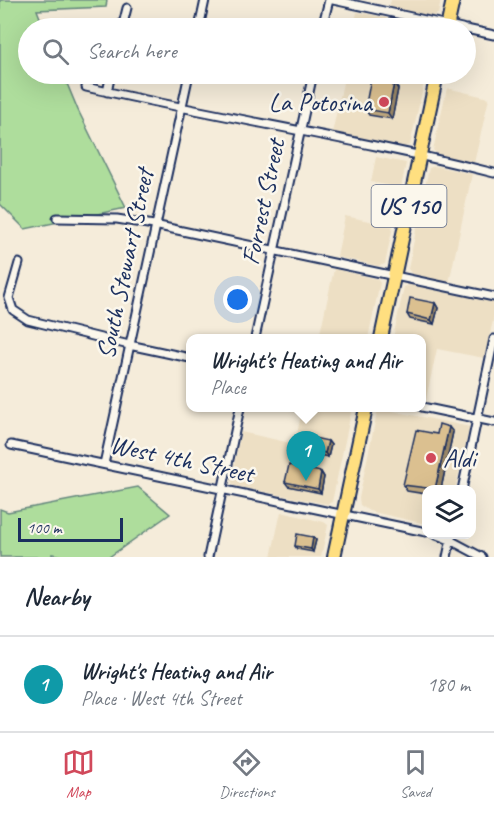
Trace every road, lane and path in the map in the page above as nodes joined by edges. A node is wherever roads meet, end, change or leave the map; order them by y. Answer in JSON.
{"nodes":[{"id":1,"x":205,"y":0,"type":"edge"},
{"id":2,"x":329,"y":0,"type":"edge"},
{"id":3,"x":333,"y":0,"type":"edge"},
{"id":4,"x":453,"y":0,"type":"edge"},
{"id":5,"x":127,"y":8,"type":"dead end"},
{"id":6,"x":124,"y":18,"type":"edge"},
{"id":7,"x":201,"y":18,"type":"edge"},
{"id":8,"x":324,"y":18,"type":"edge"},
{"id":9,"x":409,"y":18,"type":"edge"},
{"id":10,"x":449,"y":18,"type":"edge"},
{"id":11,"x":476,"y":31,"type":"edge"},
{"id":12,"x":494,"y":35,"type":"edge"},
{"id":13,"x":109,"y":84,"type":"edge"},
{"id":14,"x":187,"y":84,"type":"edge"},
{"id":15,"x":311,"y":84,"type":"edge"},
{"id":16,"x":435,"y":84,"type":"edge"},
{"id":17,"x":86,"y":87,"type":"dead end"},
{"id":18,"x":107,"y":92,"type":"junction"},
{"id":19,"x":181,"y":109,"type":"junction"},
{"id":20,"x":300,"y":130,"type":"junction"},
{"id":21,"x":420,"y":155,"type":"junction"},
{"id":22,"x":494,"y":173,"type":"edge"},
{"id":23,"x":57,"y":218,"type":"dead end"},
{"id":24,"x":154,"y":225,"type":"junction"},
{"id":25,"x":274,"y":251,"type":"junction"},
{"id":26,"x":19,"y":263,"type":"dead end"},
{"id":27,"x":394,"y":276,"type":"junction"},
{"id":28,"x":494,"y":297,"type":"edge"},
{"id":29,"x":256,"y":334,"type":"edge"},
{"id":30,"x":382,"y":334,"type":"edge"},
{"id":31,"x":494,"y":339,"type":"edge"},
{"id":32,"x":129,"y":345,"type":"junction"},
{"id":33,"x":186,"y":357,"type":"edge"},
{"id":34,"x":426,"y":408,"type":"edge"},
{"id":35,"x":239,"y":412,"type":"edge"},
{"id":36,"x":365,"y":412,"type":"edge"},
{"id":37,"x":477,"y":418,"type":"junction"},
{"id":38,"x":494,"y":422,"type":"edge"},
{"id":39,"x":11,"y":445,"type":"dead end"},
{"id":40,"x":104,"y":464,"type":"junction"},
{"id":41,"x":463,"y":485,"type":"edge"},
{"id":42,"x":223,"y":489,"type":"junction"},
{"id":43,"x":343,"y":514,"type":"junction"},
{"id":44,"x":422,"y":531,"type":"edge"},
{"id":45,"x":451,"y":539,"type":"edge"},
{"id":46,"x":454,"y":539,"type":"edge"},
{"id":47,"x":208,"y":557,"type":"edge"},
{"id":48,"x":334,"y":557,"type":"edge"},
{"id":49,"x":447,"y":557,"type":"edge"},
{"id":50,"x":482,"y":557,"type":"edge"}],
"edges":[{"from":1,"to":7,"type":"street"},
{"from":2,"to":8,"type":"street"},
{"from":3,"to":9,"type":"street"},
{"from":4,"to":10,"type":"main road"},
{"from":5,"to":6,"type":"street"},
{"from":11,"to":12,"type":"street"},
{"from":13,"to":18,"type":"street"},
{"from":14,"to":19,"type":"street","name":"South Stewart Street"},
{"from":15,"to":20,"type":"street","name":"Forrest Street"},
{"from":16,"to":21,"type":"main road","number":"US 150"},
{"from":17,"to":18,"type":"street"},
{"from":18,"to":19,"type":"street"},
{"from":19,"to":20,"type":"street"},
{"from":19,"to":24,"type":"street","name":"South Stewart Street"},
{"from":20,"to":21,"type":"street"},
{"from":20,"to":25,"type":"street","name":"Forrest Street"},
{"from":21,"to":22,"type":"street"},
{"from":21,"to":27,"type":"main road","number":"US 150"},
{"from":23,"to":24,"type":"street"},
{"from":24,"to":25,"type":"street"},
{"from":24,"to":32,"type":"street","name":"South Stewart Street"},
{"from":25,"to":27,"type":"street"},
{"from":25,"to":29,"type":"street","name":"Forrest Street"},
{"from":26,"to":32,"type":"street"},
{"from":27,"to":28,"type":"street"},
{"from":27,"to":30,"type":"main road","number":"US 150"},
{"from":31,"to":37,"type":"street"},
{"from":32,"to":33,"type":"street"},
{"from":32,"to":40,"type":"street","name":"South Stewart Street"},
{"from":34,"to":37,"type":"street"},
{"from":35,"to":42,"type":"street"},
{"from":36,"to":43,"type":"main road"},
{"from":37,"to":38,"type":"street"},
{"from":37,"to":41,"type":"street"},
{"from":39,"to":40,"type":"street","name":"West 4th Street"},
{"from":40,"to":42,"type":"street","name":"West 4th Street"},
{"from":42,"to":43,"type":"street","name":"West 4th Street"},
{"from":42,"to":47,"type":"street"},
{"from":43,"to":44,"type":"street","name":"West 4th Street"},
{"from":43,"to":48,"type":"main road"},
{"from":45,"to":49,"type":"street"},
{"from":46,"to":50,"type":"street"}]}
